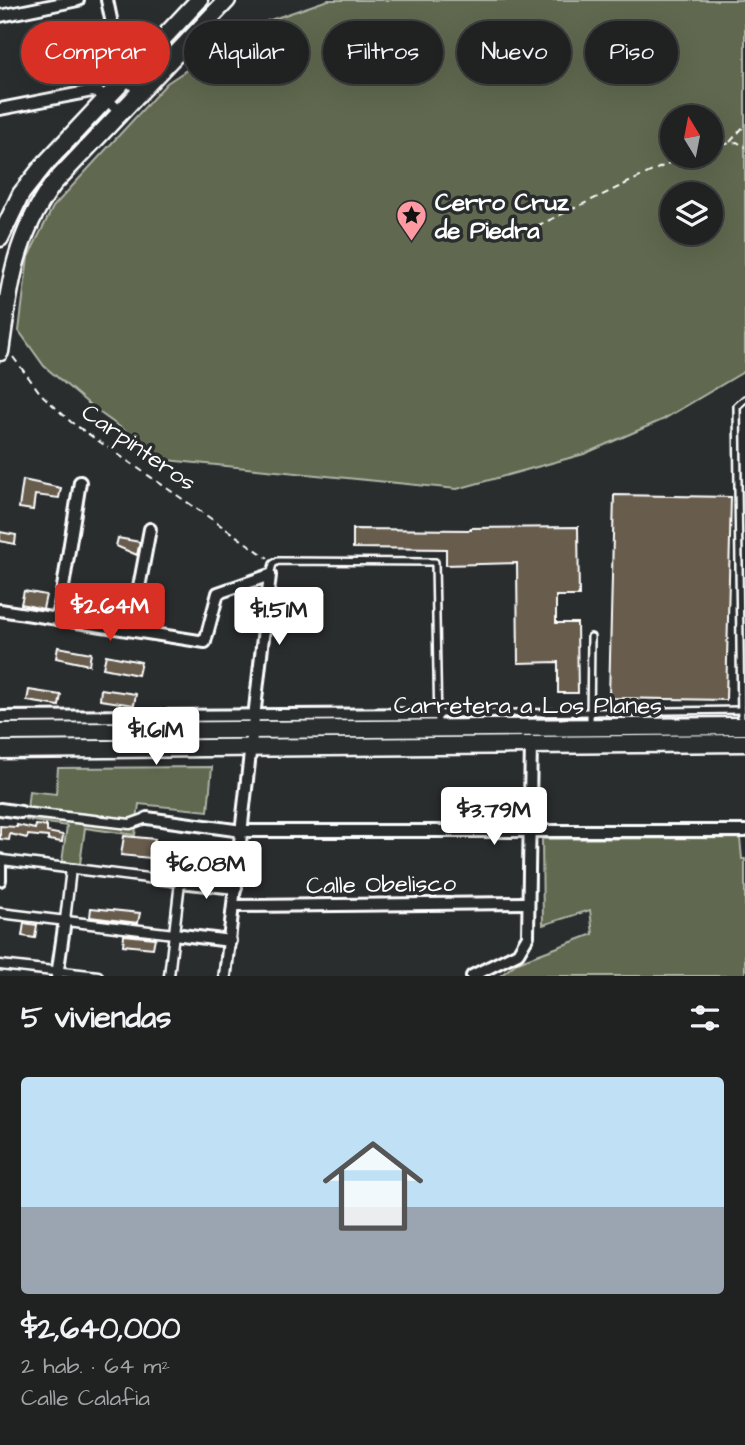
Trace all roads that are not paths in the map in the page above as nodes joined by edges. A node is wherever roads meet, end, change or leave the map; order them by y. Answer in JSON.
{"nodes":[{"id":1,"x":78,"y":0,"type":"edge"},
{"id":2,"x":107,"y":0,"type":"edge"},
{"id":3,"x":199,"y":0,"type":"edge"},
{"id":4,"x":228,"y":0,"type":"edge"},
{"id":5,"x":0,"y":16,"type":"edge"},
{"id":6,"x":112,"y":21,"type":"edge"},
{"id":7,"x":170,"y":31,"type":"edge"},
{"id":8,"x":121,"y":84,"type":"edge"},
{"id":9,"x":130,"y":84,"type":"edge"},
{"id":10,"x":141,"y":92,"type":"junction"},
{"id":11,"x":107,"y":99,"type":"junction"},
{"id":12,"x":0,"y":108,"type":"edge"},
{"id":13,"x":121,"y":113,"type":"junction"},
{"id":14,"x":0,"y":238,"type":"edge"},
{"id":15,"x":1,"y":347,"type":"edge"},
{"id":16,"x":745,"y":399,"type":"edge"},
{"id":17,"x":80,"y":482,"type":"dead end"},
{"id":18,"x":150,"y":529,"type":"dead end"},
{"id":19,"x":742,"y":563,"type":"edge"},
{"id":20,"x":270,"y":575,"type":"junction"},
{"id":21,"x":0,"y":610,"type":"edge"},
{"id":22,"x":58,"y":618,"type":"junction"},
{"id":23,"x":131,"y":630,"type":"junction"},
{"id":24,"x":591,"y":637,"type":"dead end"},
{"id":25,"x":0,"y":717,"type":"edge"},
{"id":26,"x":743,"y":718,"type":"edge"},
{"id":27,"x":590,"y":720,"type":"junction"},
{"id":28,"x":438,"y":721,"type":"junction"},
{"id":29,"x":255,"y":723,"type":"junction"},
{"id":30,"x":532,"y":727,"type":"junction"},
{"id":31,"x":0,"y":733,"type":"edge"},
{"id":32,"x":743,"y":743,"type":"edge"},
{"id":33,"x":531,"y":745,"type":"junction"},
{"id":34,"x":589,"y":745,"type":"junction"},
{"id":35,"x":252,"y":747,"type":"junction"},
{"id":36,"x":0,"y":750,"type":"edge"},
{"id":37,"x":0,"y":809,"type":"edge"},
{"id":38,"x":21,"y":811,"type":"joint"},
{"id":39,"x":147,"y":818,"type":"joint"},
{"id":40,"x":242,"y":831,"type":"junction"},
{"id":41,"x":528,"y":831,"type":"junction"},
{"id":42,"x":745,"y":831,"type":"edge"},
{"id":43,"x":1,"y":860,"type":"edge"},
{"id":44,"x":71,"y":869,"type":"junction"},
{"id":45,"x":0,"y":880,"type":"edge"},
{"id":46,"x":180,"y":882,"type":"junction"},
{"id":47,"x":236,"y":888,"type":"junction"},
{"id":48,"x":528,"y":903,"type":"junction"},
{"id":49,"x":233,"y":906,"type":"junction"},
{"id":50,"x":0,"y":912,"type":"edge"},
{"id":51,"x":65,"y":920,"type":"junction"},
{"id":52,"x":174,"y":934,"type":"junction"},
{"id":53,"x":230,"y":940,"type":"junction"},
{"id":54,"x":0,"y":965,"type":"edge"},
{"id":55,"x":58,"y":974,"type":"edge"},
{"id":56,"x":98,"y":976,"type":"edge"},
{"id":57,"x":169,"y":976,"type":"edge"},
{"id":58,"x":225,"y":976,"type":"edge"},
{"id":59,"x":472,"y":976,"type":"edge"}],
"edges":[{"from":1,"to":5,"type":"street"},
{"from":2,"to":6,"type":"street"},
{"from":3,"to":7,"type":"main road"},
{"from":4,"to":10,"type":"main road"},
{"from":8,"to":11,"type":"main road"},
{"from":9,"to":10,"type":"street"},
{"from":10,"to":13,"type":"main road"},
{"from":11,"to":12,"type":"street"},
{"from":11,"to":13,"type":"street"},
{"from":11,"to":14,"type":"main road"},
{"from":13,"to":15,"type":"main road"},
{"from":16,"to":19,"type":"lane"},
{"from":17,"to":22,"type":"street"},
{"from":18,"to":23,"type":"street"},
{"from":19,"to":26,"type":"lane"},
{"from":20,"to":23,"type":"street"},
{"from":20,"to":28,"type":"lane"},
{"from":20,"to":29,"type":"street"},
{"from":21,"to":22,"type":"street"},
{"from":22,"to":23,"type":"street"},
{"from":24,"to":27,"type":"lane"},
{"from":25,"to":29,"type":"street"},
{"from":26,"to":27,"type":"main road","name":"Carretera a Los Planes"},
{"from":26,"to":32,"type":"lane"},
{"from":27,"to":28,"type":"lane"},
{"from":27,"to":30,"type":"main road","name":"Carretera a Los Planes"},
{"from":27,"to":34,"type":"lane"},
{"from":28,"to":29,"type":"street"},
{"from":28,"to":29,"type":"main road","name":"Carretera a Los Planes"},
{"from":28,"to":30,"type":"main road","name":"Carretera a Los Planes"},
{"from":29,"to":31,"type":"main road","name":"Carretera a Los Planes"},
{"from":29,"to":35,"type":"street"},
{"from":30,"to":33,"type":"street"},
{"from":32,"to":34,"type":"main road","name":"Carretera a Los Planes"},
{"from":33,"to":34,"type":"main road","name":"Carretera a Los Planes"},
{"from":33,"to":35,"type":"main road","name":"Carretera a Los Planes"},
{"from":33,"to":41,"type":"street"},
{"from":35,"to":36,"type":"main road","name":"Carretera a Los Planes"},
{"from":35,"to":40,"type":"street"},
{"from":37,"to":38,"type":"street"},
{"from":38,"to":39,"type":"street"},
{"from":39,"to":40,"type":"street"},
{"from":40,"to":41,"type":"street"},
{"from":40,"to":47,"type":"street"},
{"from":41,"to":42,"type":"street"},
{"from":41,"to":48,"type":"street"},
{"from":43,"to":44,"type":"street"},
{"from":43,"to":45,"type":"street"},
{"from":44,"to":46,"type":"street"},
{"from":44,"to":51,"type":"street"},
{"from":46,"to":47,"type":"street"},
{"from":46,"to":52,"type":"street"},
{"from":47,"to":49,"type":"street"},
{"from":48,"to":49,"type":"street","name":"Calle Obelisco"},
{"from":48,"to":59,"type":"street"},
{"from":49,"to":53,"type":"street"},
{"from":50,"to":51,"type":"street"},
{"from":51,"to":52,"type":"street"},
{"from":51,"to":55,"type":"street"},
{"from":52,"to":53,"type":"street"},
{"from":52,"to":57,"type":"street"},
{"from":53,"to":58,"type":"street"},
{"from":54,"to":55,"type":"street"},
{"from":55,"to":56,"type":"street"}]}
